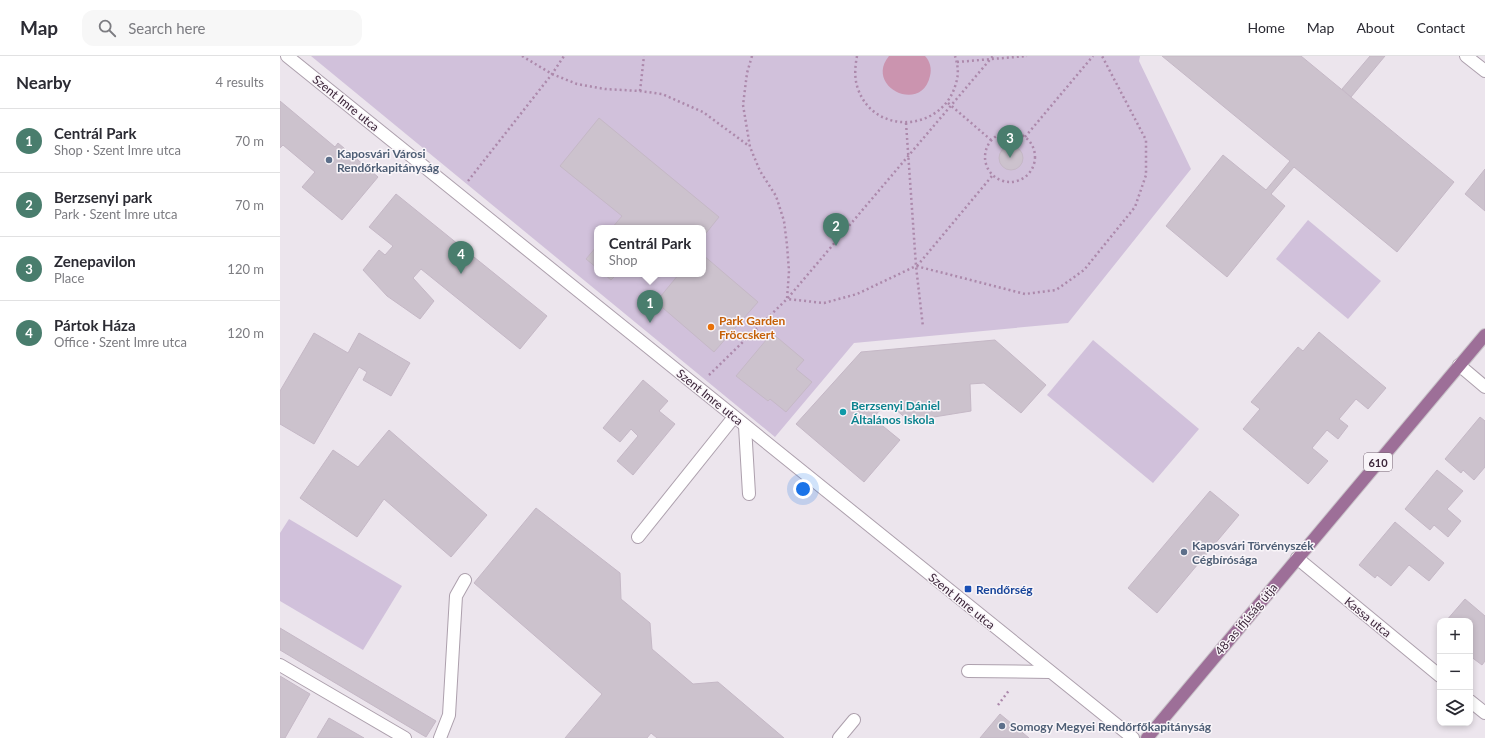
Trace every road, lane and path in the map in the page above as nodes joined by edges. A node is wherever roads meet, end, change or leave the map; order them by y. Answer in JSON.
{"nodes":[{"id":1,"x":287,"y":56,"type":"edge"},
{"id":2,"x":522,"y":56,"type":"edge"},
{"id":3,"x":564,"y":56,"type":"edge"},
{"id":4,"x":644,"y":56,"type":"edge"},
{"id":5,"x":752,"y":56,"type":"edge"},
{"id":6,"x":856,"y":56,"type":"edge"},
{"id":7,"x":955,"y":56,"type":"edge"},
{"id":8,"x":993,"y":56,"type":"edge"},
{"id":9,"x":1027,"y":56,"type":"edge"},
{"id":10,"x":1093,"y":56,"type":"edge"},
{"id":11,"x":1102,"y":56,"type":"edge"},
{"id":12,"x":1466,"y":56,"type":"edge"},
{"id":13,"x":990,"y":60,"type":"junction"},
{"id":14,"x":957,"y":62,"type":"junction"},
{"id":15,"x":1485,"y":71,"type":"edge"},
{"id":16,"x":552,"y":74,"type":"junction"},
{"id":17,"x":640,"y":91,"type":"junction"},
{"id":18,"x":948,"y":102,"type":"junction"},
{"id":19,"x":952,"y":106,"type":"junction"},
{"id":20,"x":906,"y":123,"type":"junction"},
{"id":21,"x":1025,"y":137,"type":"junction"},
{"id":22,"x":991,"y":140,"type":"junction"},
{"id":23,"x":750,"y":147,"type":"junction"},
{"id":24,"x":908,"y":158,"type":"junction"},
{"id":25,"x":992,"y":176,"type":"junction"},
{"id":26,"x":458,"y":194,"type":"junction"},
{"id":27,"x":916,"y":266,"type":"junction"},
{"id":28,"x":787,"y":299,"type":"junction"},
{"id":29,"x":923,"y":327,"type":"dead end"},
{"id":30,"x":1485,"y":335,"type":"edge"},
{"id":31,"x":1459,"y":366,"type":"junction"},
{"id":32,"x":1485,"y":386,"type":"edge"},
{"id":33,"x":697,"y":387,"type":"junction"},
{"id":34,"x":734,"y":417,"type":"junction"},
{"id":35,"x":745,"y":426,"type":"junction"},
{"id":36,"x":749,"y":494,"type":"dead end"},
{"id":37,"x":638,"y":537,"type":"dead end"},
{"id":38,"x":1297,"y":558,"type":"junction"},
{"id":39,"x":465,"y":580,"type":"dead end"},
{"id":40,"x":280,"y":665,"type":"edge"},
{"id":41,"x":968,"y":672,"type":"dead end"},
{"id":42,"x":1050,"y":672,"type":"junction"},
{"id":43,"x":1437,"y":674,"type":"edge"},
{"id":44,"x":1473,"y":703,"type":"edge"},
{"id":45,"x":1485,"y":713,"type":"edge"},
{"id":46,"x":854,"y":720,"type":"dead end"},
{"id":47,"x":405,"y":738,"type":"edge"},
{"id":48,"x":440,"y":738,"type":"edge"},
{"id":49,"x":839,"y":738,"type":"edge"},
{"id":50,"x":1133,"y":738,"type":"edge"},
{"id":51,"x":1147,"y":738,"type":"edge"}],
"edges":[{"from":1,"to":26,"type":"street","name":"Szent Imre utca"},
{"from":2,"to":16,"type":"path"},
{"from":3,"to":16,"type":"path"},
{"from":4,"to":17,"type":"path"},
{"from":5,"to":23,"type":"path"},
{"from":6,"to":20,"type":"path"},
{"from":7,"to":14,"type":"path"},
{"from":8,"to":13,"type":"path"},
{"from":9,"to":13,"type":"path"},
{"from":10,"to":21,"type":"path"},
{"from":11,"to":27,"type":"path"},
{"from":12,"to":15,"type":"street"},
{"from":13,"to":14,"type":"path"},
{"from":13,"to":19,"type":"path"},
{"from":14,"to":18,"type":"path"},
{"from":16,"to":17,"type":"path"},
{"from":16,"to":26,"type":"path"},
{"from":17,"to":23,"type":"path"},
{"from":18,"to":19,"type":"path"},
{"from":18,"to":20,"type":"path"},
{"from":19,"to":22,"type":"path"},
{"from":19,"to":24,"type":"path"},
{"from":20,"to":24,"type":"path"},
{"from":21,"to":22,"type":"path"},
{"from":21,"to":25,"type":"path"},
{"from":22,"to":25,"type":"path"},
{"from":23,"to":28,"type":"path"},
{"from":24,"to":27,"type":"path"},
{"from":24,"to":28,"type":"path"},
{"from":25,"to":27,"type":"path"},
{"from":26,"to":33,"type":"street","name":"Szent Imre utca"},
{"from":27,"to":28,"type":"path"},
{"from":27,"to":29,"type":"path"},
{"from":28,"to":33,"type":"path"},
{"from":30,"to":31,"type":"main road","name":"48-as ifjúság útja","number":"610"},
{"from":31,"to":32,"type":"street"},
{"from":31,"to":38,"type":"main road","name":"48-as ifjúság útja","number":"610"},
{"from":33,"to":34,"type":"street","name":"Szent Imre utca"},
{"from":34,"to":35,"type":"street","name":"Szent Imre utca"},
{"from":34,"to":37,"type":"street"},
{"from":35,"to":36,"type":"street"},
{"from":35,"to":42,"type":"street","name":"Szent Imre utca"},
{"from":38,"to":43,"type":"street","name":"Kassa utca"},
{"from":38,"to":51,"type":"main road","name":"48-as ifjúság útja","number":"610"},
{"from":39,"to":48,"type":"street"},
{"from":40,"to":47,"type":"street"},
{"from":41,"to":42,"type":"street"},
{"from":42,"to":50,"type":"street","name":"Szent Imre utca"},
{"from":44,"to":45,"type":"street"},
{"from":46,"to":49,"type":"street"}]}
